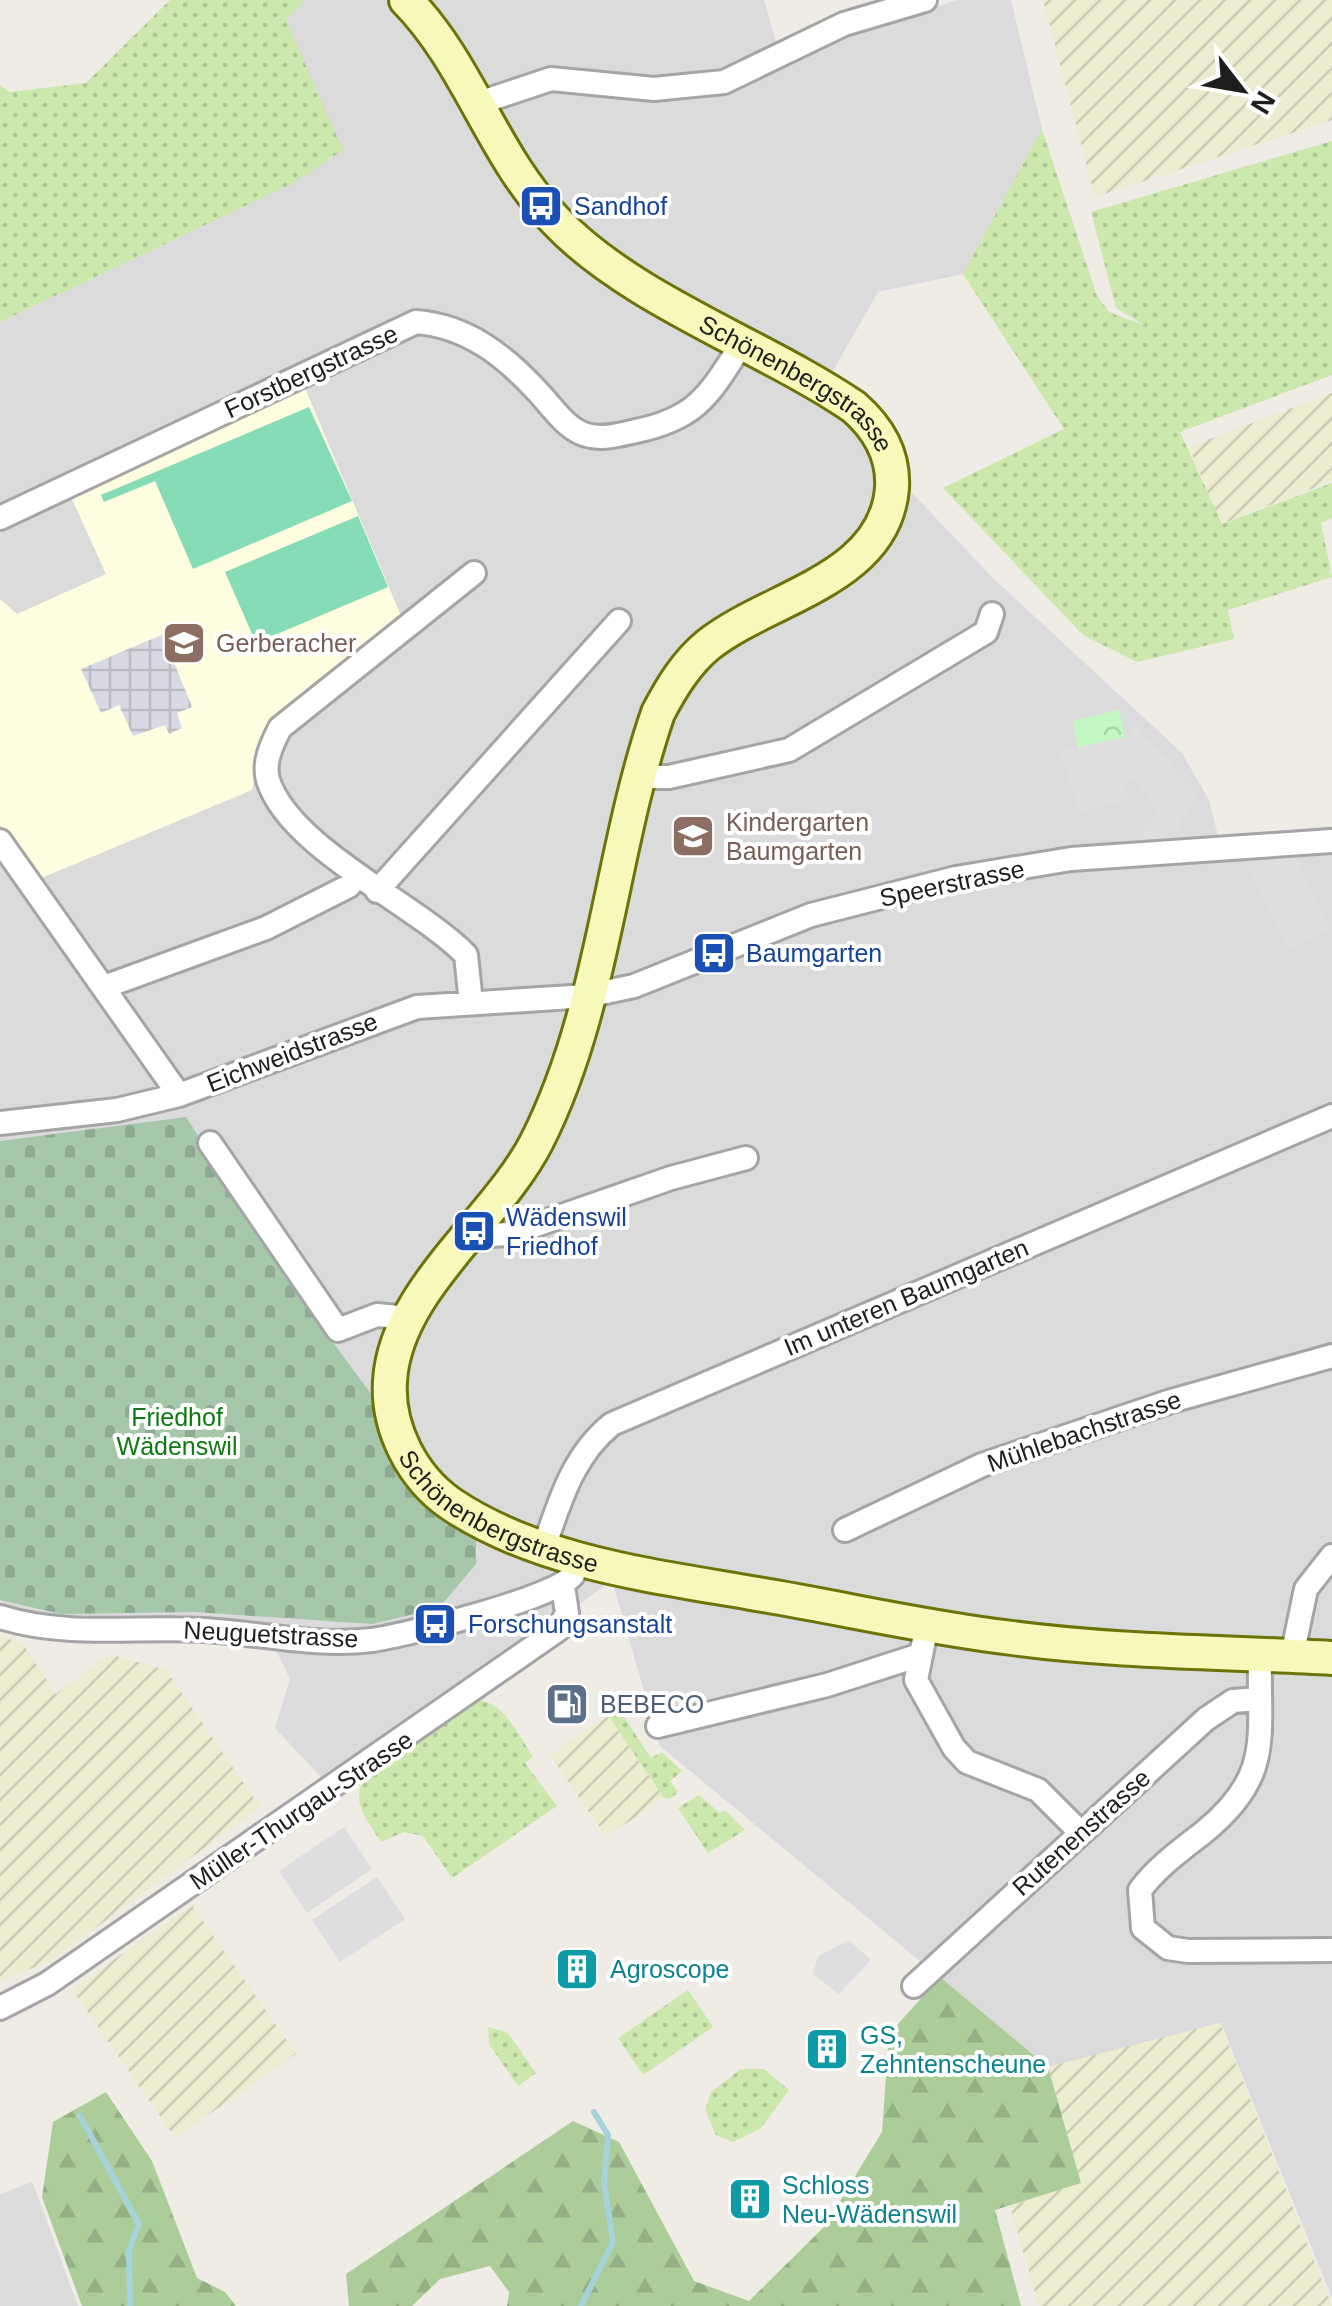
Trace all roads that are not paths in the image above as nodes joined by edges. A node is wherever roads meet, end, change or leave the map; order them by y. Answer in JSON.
{"nodes":[{"id":1,"x":406,"y":0,"type":"edge"},
{"id":2,"x":925,"y":0,"type":"edge"},
{"id":3,"x":476,"y":104,"type":"junction"},
{"id":4,"x":743,"y":342,"type":"junction"},
{"id":5,"x":0,"y":518,"type":"edge"},
{"id":6,"x":474,"y":573,"type":"dead end"},
{"id":7,"x":992,"y":614,"type":"dead end"},
{"id":8,"x":619,"y":621,"type":"dead end"},
{"id":9,"x":639,"y":777,"type":"junction"},
{"id":10,"x":1332,"y":840,"type":"edge"},
{"id":11,"x":0,"y":841,"type":"edge"},
{"id":12,"x":357,"y":876,"type":"junction"},
{"id":13,"x":378,"y":891,"type":"junction"},
{"id":14,"x":104,"y":988,"type":"junction"},
{"id":15,"x":587,"y":996,"type":"junction"},
{"id":16,"x":471,"y":1003,"type":"junction"},
{"id":17,"x":179,"y":1095,"type":"junction"},
{"id":18,"x":1332,"y":1116,"type":"edge"},
{"id":19,"x":0,"y":1122,"type":"edge"},
{"id":20,"x":210,"y":1143,"type":"dead end"},
{"id":21,"x":746,"y":1158,"type":"dead end"},
{"id":22,"x":470,"y":1236,"type":"junction"},
{"id":23,"x":408,"y":1318,"type":"junction"},
{"id":24,"x":1332,"y":1356,"type":"edge"},
{"id":25,"x":845,"y":1530,"type":"dead end"},
{"id":26,"x":544,"y":1547,"type":"junction"},
{"id":27,"x":1332,"y":1556,"type":"edge"},
{"id":28,"x":582,"y":1559,"type":"junction"},
{"id":29,"x":562,"y":1586,"type":"junction"},
{"id":30,"x":0,"y":1617,"type":"edge"},
{"id":31,"x":924,"y":1640,"type":"junction"},
{"id":32,"x":1276,"y":1655,"type":"junction"},
{"id":33,"x":1332,"y":1658,"type":"edge"},
{"id":34,"x":1259,"y":1699,"type":"junction"},
{"id":35,"x":658,"y":1726,"type":"dead end"},
{"id":36,"x":1081,"y":1833,"type":"junction"},
{"id":37,"x":1332,"y":1950,"type":"edge"},
{"id":38,"x":914,"y":1986,"type":"dead end"},
{"id":39,"x":0,"y":2008,"type":"edge"}],
"edges":[{"from":1,"to":3,"type":"street","name":"Schönenbergstrasse"},
{"from":2,"to":3,"type":"street"},
{"from":3,"to":4,"type":"street","name":"Schönenbergstrasse"},
{"from":4,"to":5,"type":"street","name":"Forstbergstrasse"},
{"from":4,"to":9,"type":"street","name":"Schönenbergstrasse"},
{"from":6,"to":12,"type":"street"},
{"from":7,"to":9,"type":"street"},
{"from":8,"to":13,"type":"street"},
{"from":9,"to":15,"type":"street","name":"Schönenbergstrasse"},
{"from":10,"to":15,"type":"street","name":"Speerstrasse"},
{"from":11,"to":14,"type":"street"},
{"from":12,"to":13,"type":"street"},
{"from":12,"to":14,"type":"street"},
{"from":13,"to":16,"type":"street"},
{"from":14,"to":17,"type":"street"},
{"from":15,"to":16,"type":"street","name":"Eichweidstrasse"},
{"from":15,"to":22,"type":"street","name":"Schönenbergstrasse"},
{"from":16,"to":17,"type":"street","name":"Eichweidstrasse"},
{"from":17,"to":19,"type":"street","name":"Eichweidstrasse"},
{"from":18,"to":26,"type":"street","name":"Im unteren Baumgarten"},
{"from":20,"to":23,"type":"street"},
{"from":21,"to":22,"type":"street"},
{"from":22,"to":23,"type":"street","name":"Schönenbergstrasse"},
{"from":23,"to":26,"type":"street","name":"Schönenbergstrasse"},
{"from":24,"to":25,"type":"street","name":"Mühlebachstrasse"},
{"from":26,"to":28,"type":"street","name":"Schönenbergstrasse"},
{"from":27,"to":32,"type":"street"},
{"from":28,"to":29,"type":"street"},
{"from":28,"to":31,"type":"street","name":"Schönenbergstrasse"},
{"from":29,"to":30,"type":"street","name":"Neuguetstrasse"},
{"from":29,"to":39,"type":"street","name":"Müller-Thurgau-Strasse"},
{"from":31,"to":32,"type":"street","name":"Schönenbergstrasse"},
{"from":31,"to":35,"type":"street"},
{"from":31,"to":36,"type":"street"},
{"from":32,"to":33,"type":"street","name":"Schönenbergstrasse"},
{"from":32,"to":34,"type":"street"},
{"from":34,"to":36,"type":"street","name":"Rutenenstrasse"},
{"from":34,"to":37,"type":"street"},
{"from":36,"to":38,"type":"street","name":"Rutenenstrasse"}]}
